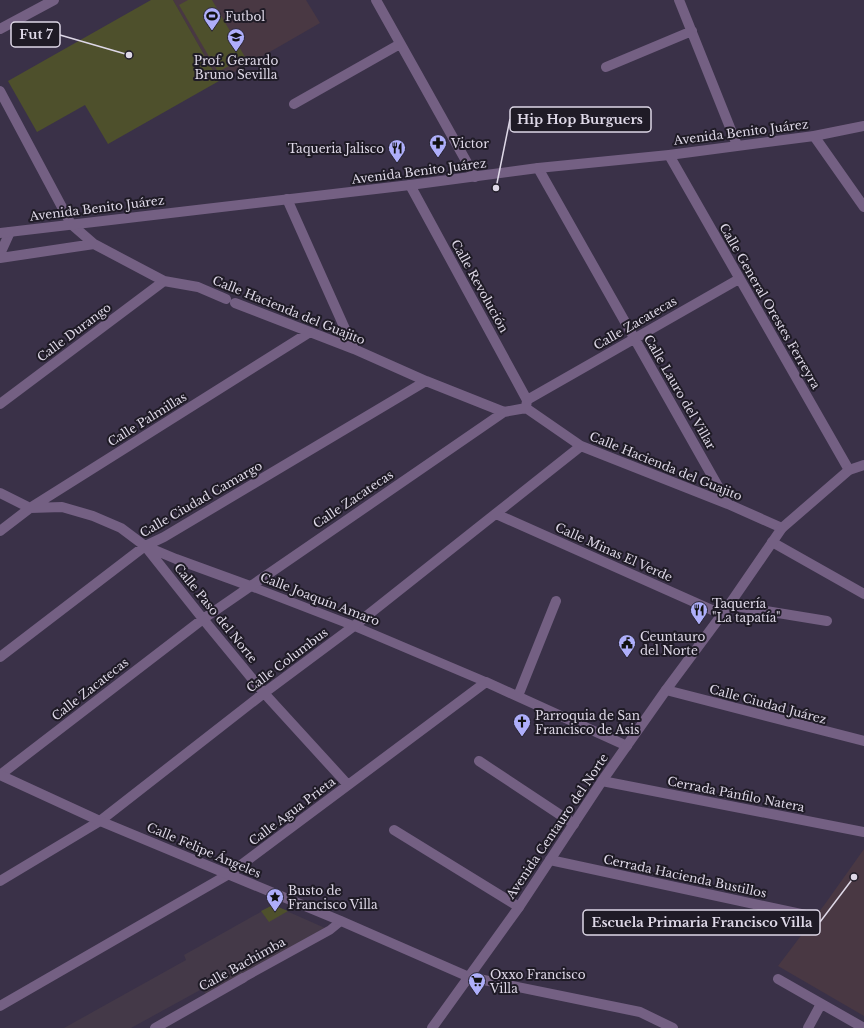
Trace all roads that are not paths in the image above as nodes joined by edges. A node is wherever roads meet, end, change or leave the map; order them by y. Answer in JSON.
{"nodes":[{"id":1,"x":54,"y":0,"type":"edge"},
{"id":2,"x":376,"y":0,"type":"edge"},
{"id":3,"x":679,"y":0,"type":"edge"},
{"id":4,"x":0,"y":29,"type":"edge"},
{"id":5,"x":692,"y":30,"type":"junction"},
{"id":6,"x":400,"y":44,"type":"junction"},
{"id":7,"x":606,"y":67,"type":"dead end"},
{"id":8,"x":0,"y":91,"type":"edge"},
{"id":9,"x":294,"y":104,"type":"dead end"},
{"id":10,"x":864,"y":126,"type":"edge"},
{"id":11,"x":814,"y":136,"type":"junction"},
{"id":12,"x":737,"y":145,"type":"junction"},
{"id":13,"x":669,"y":155,"type":"junction"},
{"id":14,"x":538,"y":168,"type":"junction"},
{"id":15,"x":475,"y":177,"type":"junction"},
{"id":16,"x":410,"y":186,"type":"junction"},
{"id":17,"x":287,"y":199,"type":"junction"},
{"id":18,"x":864,"y":207,"type":"edge"},
{"id":19,"x":71,"y":224,"type":"junction"},
{"id":20,"x":5,"y":233,"type":"edge"},
{"id":21,"x":94,"y":244,"type":"junction"},
{"id":22,"x":0,"y":254,"type":"edge"},
{"id":23,"x":0,"y":258,"type":"edge"},
{"id":24,"x":739,"y":279,"type":"junction"},
{"id":25,"x":164,"y":281,"type":"junction"},
{"id":26,"x":310,"y":332,"type":"junction"},
{"id":27,"x":634,"y":339,"type":"junction"},
{"id":28,"x":354,"y":349,"type":"junction"},
{"id":29,"x":426,"y":381,"type":"junction"},
{"id":30,"x":0,"y":404,"type":"edge"},
{"id":31,"x":526,"y":404,"type":"junction"},
{"id":32,"x":504,"y":412,"type":"junction"},
{"id":33,"x":581,"y":446,"type":"junction"},
{"id":34,"x":864,"y":465,"type":"edge"},
{"id":35,"x":848,"y":470,"type":"junction"},
{"id":36,"x":0,"y":493,"type":"edge"},
{"id":37,"x":728,"y":504,"type":"junction"},
{"id":38,"x":30,"y":508,"type":"junction"},
{"id":39,"x":496,"y":514,"type":"junction"},
{"id":40,"x":782,"y":528,"type":"junction"},
{"id":41,"x":0,"y":531,"type":"edge"},
{"id":42,"x":772,"y":542,"type":"junction"},
{"id":43,"x":145,"y":546,"type":"junction"},
{"id":44,"x":250,"y":586,"type":"junction"},
{"id":45,"x":864,"y":594,"type":"edge"},
{"id":46,"x":556,"y":601,"type":"dead end"},
{"id":47,"x":729,"y":605,"type":"junction"},
{"id":48,"x":721,"y":614,"type":"junction"},
{"id":49,"x":203,"y":619,"type":"junction"},
{"id":50,"x":827,"y":621,"type":"dead end"},
{"id":51,"x":354,"y":626,"type":"junction"},
{"id":52,"x":0,"y":657,"type":"edge"},
{"id":53,"x":486,"y":682,"type":"junction"},
{"id":54,"x":666,"y":690,"type":"junction"},
{"id":55,"x":264,"y":693,"type":"junction"},
{"id":56,"x":518,"y":696,"type":"junction"},
{"id":57,"x":864,"y":741,"type":"edge"},
{"id":58,"x":627,"y":746,"type":"junction"},
{"id":59,"x":479,"y":761,"type":"dead end"},
{"id":60,"x":0,"y":775,"type":"edge"},
{"id":61,"x":602,"y":781,"type":"junction"},
{"id":62,"x":348,"y":785,"type":"junction"},
{"id":63,"x":100,"y":821,"type":"junction"},
{"id":64,"x":574,"y":824,"type":"junction"},
{"id":65,"x":394,"y":830,"type":"dead end"},
{"id":66,"x":864,"y":832,"type":"edge"},
{"id":67,"x":550,"y":860,"type":"junction"},
{"id":68,"x":228,"y":874,"type":"junction"},
{"id":69,"x":0,"y":881,"type":"edge"},
{"id":70,"x":519,"y":907,"type":"junction"},
{"id":71,"x":815,"y":917,"type":"dead end"},
{"id":72,"x":340,"y":922,"type":"junction"},
{"id":73,"x":243,"y":978,"type":"joint"},
{"id":74,"x":469,"y":978,"type":"junction"},
{"id":75,"x":778,"y":979,"type":"dead end"},
{"id":76,"x":821,"y":1004,"type":"junction"},
{"id":77,"x":0,"y":1006,"type":"edge"},
{"id":78,"x":155,"y":1028,"type":"edge"},
{"id":79,"x":432,"y":1028,"type":"edge"},
{"id":80,"x":673,"y":1028,"type":"edge"},
{"id":81,"x":808,"y":1028,"type":"edge"},
{"id":82,"x":864,"y":1028,"type":"edge"}],
"edges":[{"from":1,"to":4,"type":"street"},
{"from":2,"to":6,"type":"street"},
{"from":3,"to":5,"type":"street"},
{"from":5,"to":7,"type":"street"},
{"from":5,"to":12,"type":"street"},
{"from":6,"to":9,"type":"street"},
{"from":6,"to":15,"type":"street"},
{"from":8,"to":19,"type":"street"},
{"from":10,"to":11,"type":"street","name":"Avenida Benito Juárez"},
{"from":11,"to":12,"type":"street","name":"Avenida Benito Juárez"},
{"from":11,"to":18,"type":"street"},
{"from":12,"to":13,"type":"street","name":"Avenida Benito Juárez"},
{"from":13,"to":14,"type":"street","name":"Avenida Benito Juárez"},
{"from":13,"to":24,"type":"street","name":"Calle General Orestes Ferreyra"},
{"from":14,"to":15,"type":"street","name":"Avenida Benito Juárez"},
{"from":14,"to":27,"type":"street","name":"Calle Lauro del Villar"},
{"from":15,"to":16,"type":"street","name":"Avenida Benito Juárez"},
{"from":16,"to":17,"type":"street","name":"Avenida Benito Juárez"},
{"from":16,"to":31,"type":"street","name":"Calle Revolución"},
{"from":17,"to":19,"type":"street","name":"Avenida Benito Juárez"},
{"from":17,"to":28,"type":"street"},
{"from":19,"to":20,"type":"street","name":"Avenida Benito Juárez"},
{"from":19,"to":21,"type":"street","name":"Calle Hacienda del Guajito"},
{"from":20,"to":22,"type":"street"},
{"from":21,"to":23,"type":"street"},
{"from":21,"to":25,"type":"street","name":"Calle Hacienda del Guajito"},
{"from":24,"to":27,"type":"street","name":"Calle Zacatecas"},
{"from":24,"to":35,"type":"street","name":"Calle General Orestes Ferreyra"},
{"from":25,"to":26,"type":"street","name":"Calle Hacienda del Guajito"},
{"from":25,"to":30,"type":"street","name":"Calle Durango"},
{"from":26,"to":28,"type":"street","name":"Calle Hacienda del Guajito"},
{"from":26,"to":38,"type":"street","name":"Calle Palmillas"},
{"from":27,"to":31,"type":"street","name":"Calle Zacatecas"},
{"from":27,"to":37,"type":"street","name":"Calle Lauro del Villar"},
{"from":28,"to":29,"type":"street","name":"Calle Hacienda del Guajito"},
{"from":29,"to":32,"type":"street","name":"Calle Hacienda del Guajito"},
{"from":29,"to":43,"type":"street","name":"Calle Ciudad Camargo"},
{"from":31,"to":32,"type":"street","name":"Calle Zacatecas"},
{"from":31,"to":33,"type":"street","name":"Calle Hacienda del Guajito"},
{"from":32,"to":44,"type":"street","name":"Calle Zacatecas"},
{"from":33,"to":37,"type":"street","name":"Calle Hacienda del Guajito"},
{"from":33,"to":39,"type":"street","name":"Calle Columbus"},
{"from":34,"to":35,"type":"street","name":"Avenida Centauro del Norte"},
{"from":35,"to":40,"type":"street","name":"Avenida Centauro del Norte"},
{"from":36,"to":38,"type":"street","name":"Calle Joaquín Amaro"},
{"from":37,"to":40,"type":"street","name":"Calle Hacienda del Guajito"},
{"from":38,"to":41,"type":"street","name":"Calle Palmillas"},
{"from":38,"to":43,"type":"street","name":"Calle Joaquín Amaro"},
{"from":39,"to":48,"type":"street","name":"Calle Minas El Verde"},
{"from":39,"to":51,"type":"street","name":"Calle Columbus"},
{"from":40,"to":42,"type":"street","name":"Avenida Centauro del Norte"},
{"from":42,"to":45,"type":"street"},
{"from":42,"to":47,"type":"street","name":"Avenida Centauro del Norte"},
{"from":43,"to":44,"type":"street","name":"Calle Joaquín Amaro"},
{"from":43,"to":49,"type":"street","name":"Calle Paso del Norte"},
{"from":43,"to":52,"type":"street","name":"Calle Ciudad Camargo"},
{"from":44,"to":49,"type":"street","name":"Calle Zacatecas"},
{"from":44,"to":51,"type":"street","name":"Calle Joaquín Amaro"},
{"from":46,"to":56,"type":"street"},
{"from":47,"to":48,"type":"street","name":"Avenida Centauro del Norte"},
{"from":47,"to":50,"type":"street"},
{"from":48,"to":54,"type":"street","name":"Avenida Centauro del Norte"},
{"from":49,"to":55,"type":"street","name":"Calle Paso del Norte"},
{"from":49,"to":60,"type":"street","name":"Calle Zacatecas"},
{"from":51,"to":53,"type":"street","name":"Calle Joaquín Amaro"},
{"from":51,"to":55,"type":"street","name":"Calle Columbus"},
{"from":53,"to":56,"type":"street","name":"Calle Joaquín Amaro"},
{"from":53,"to":62,"type":"street","name":"Calle Agua Prieta"},
{"from":54,"to":57,"type":"street","name":"Calle Ciudad Juárez"},
{"from":54,"to":58,"type":"street","name":"Avenida Centauro del Norte"},
{"from":55,"to":62,"type":"street","name":"Calle Paso del Norte"},
{"from":55,"to":63,"type":"street","name":"Calle Columbus"},
{"from":56,"to":58,"type":"street","name":"Calle Joaquín Amaro"},
{"from":58,"to":61,"type":"street","name":"Avenida Centauro del Norte"},
{"from":59,"to":64,"type":"street"},
{"from":60,"to":63,"type":"street","name":"Calle Felipe Ángeles"},
{"from":61,"to":64,"type":"street","name":"Avenida Centauro del Norte"},
{"from":61,"to":66,"type":"street","name":"Cerrada Pánfilo Natera"},
{"from":62,"to":68,"type":"street","name":"Calle Agua Prieta"},
{"from":63,"to":68,"type":"street","name":"Calle Felipe Ángeles"},
{"from":63,"to":69,"type":"street","name":"Calle Columbus"},
{"from":64,"to":67,"type":"street","name":"Avenida Centauro del Norte"},
{"from":65,"to":70,"type":"street"},
{"from":67,"to":70,"type":"street","name":"Avenida Centauro del Norte"},
{"from":67,"to":71,"type":"street","name":"Cerrada Hacienda Bustillos"},
{"from":68,"to":72,"type":"street","name":"Calle Felipe Ángeles"},
{"from":68,"to":77,"type":"street","name":"Calle Agua Prieta"},
{"from":70,"to":74,"type":"street","name":"Avenida Centauro del Norte"},
{"from":72,"to":73,"type":"street","name":"Calle Bachimba"},
{"from":72,"to":74,"type":"street","name":"Calle Felipe Ángeles"},
{"from":73,"to":78,"type":"street","name":"Calle Bachimba"},
{"from":74,"to":79,"type":"street","name":"Avenida Centauro del Norte"},
{"from":74,"to":80,"type":"street","name":"Calle Felipe Ángeles"},
{"from":75,"to":76,"type":"street"},
{"from":76,"to":81,"type":"street"},
{"from":76,"to":82,"type":"street"}]}
